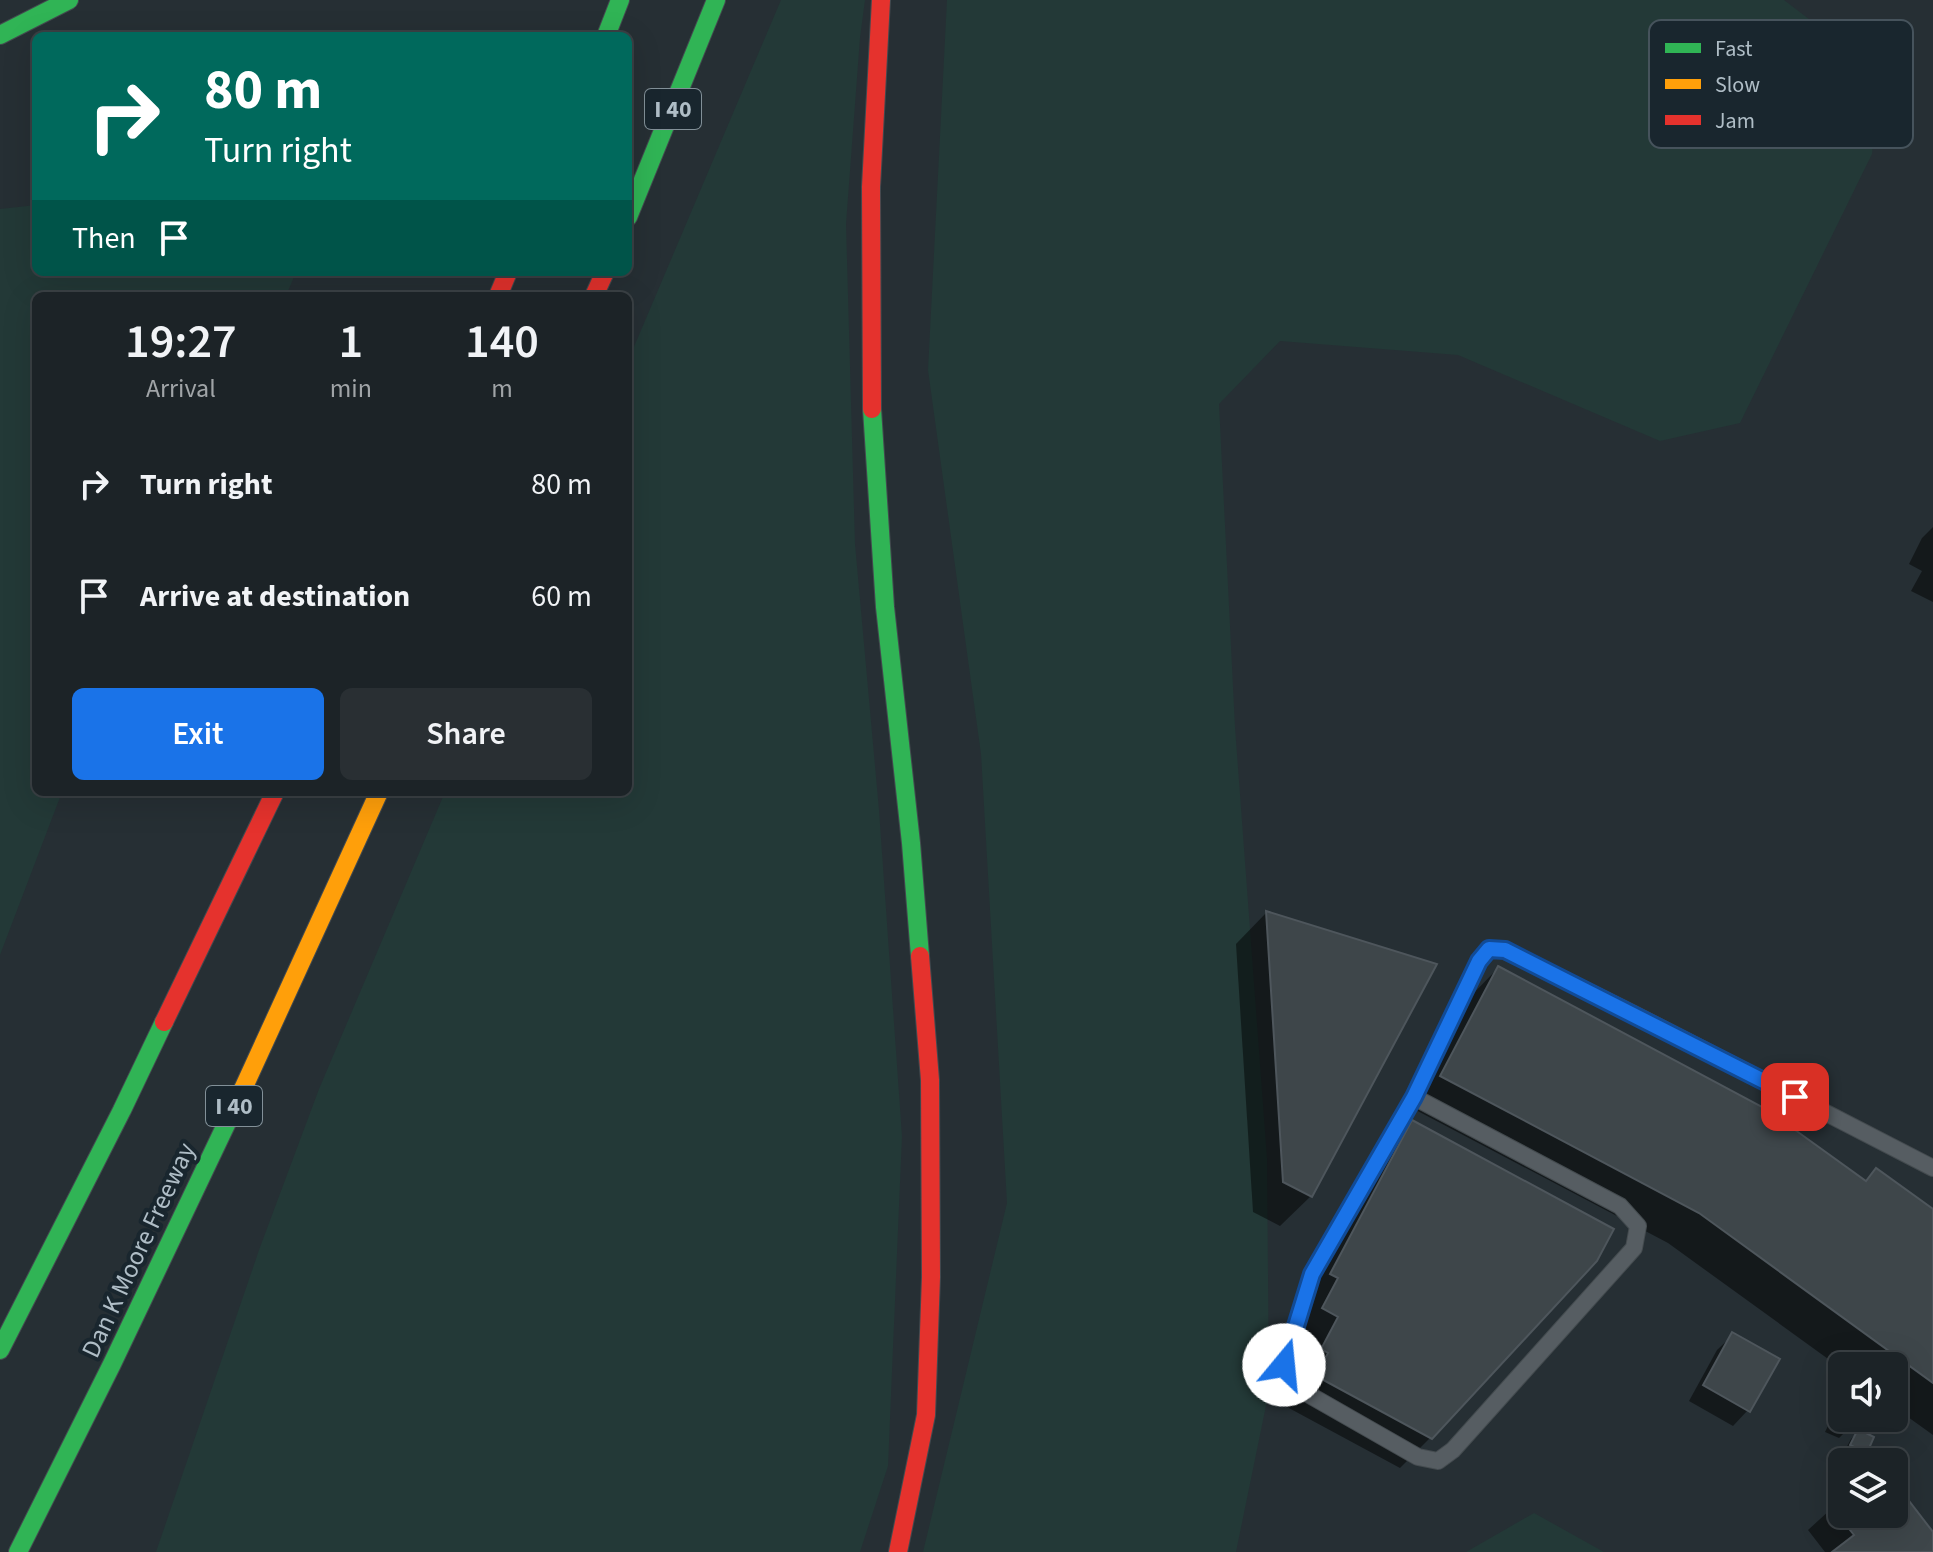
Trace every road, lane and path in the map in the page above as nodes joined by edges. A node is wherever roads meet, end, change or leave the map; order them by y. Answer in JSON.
{"nodes":[{"id":1,"x":69,"y":0,"type":"edge"},
{"id":2,"x":620,"y":0,"type":"edge"},
{"id":3,"x":716,"y":0,"type":"edge"},
{"id":4,"x":881,"y":0,"type":"edge"},
{"id":5,"x":608,"y":32,"type":"edge"},
{"id":6,"x":0,"y":35,"type":"edge"},
{"id":7,"x":632,"y":207,"type":"edge"},
{"id":8,"x":273,"y":796,"type":"edge"},
{"id":9,"x":377,"y":796,"type":"edge"},
{"id":10,"x":1414,"y":1097,"type":"junction"},
{"id":11,"x":1933,"y":1168,"type":"edge"},
{"id":12,"x":0,"y":1350,"type":"edge"},
{"id":13,"x":18,"y":1552,"type":"edge"},
{"id":14,"x":898,"y":1552,"type":"edge"}],
"edges":[{"from":1,"to":6,"type":"highway"},
{"from":2,"to":5,"type":"highway"},
{"from":3,"to":7,"type":"highway","number":"I 40"},
{"from":4,"to":14,"type":"highway"},
{"from":8,"to":12,"type":"highway"},
{"from":9,"to":13,"type":"highway","name":"Dan K Moore Freeway","number":"I 40"},
{"from":10,"to":10,"type":"lane"},
{"from":10,"to":11,"type":"lane"}]}
